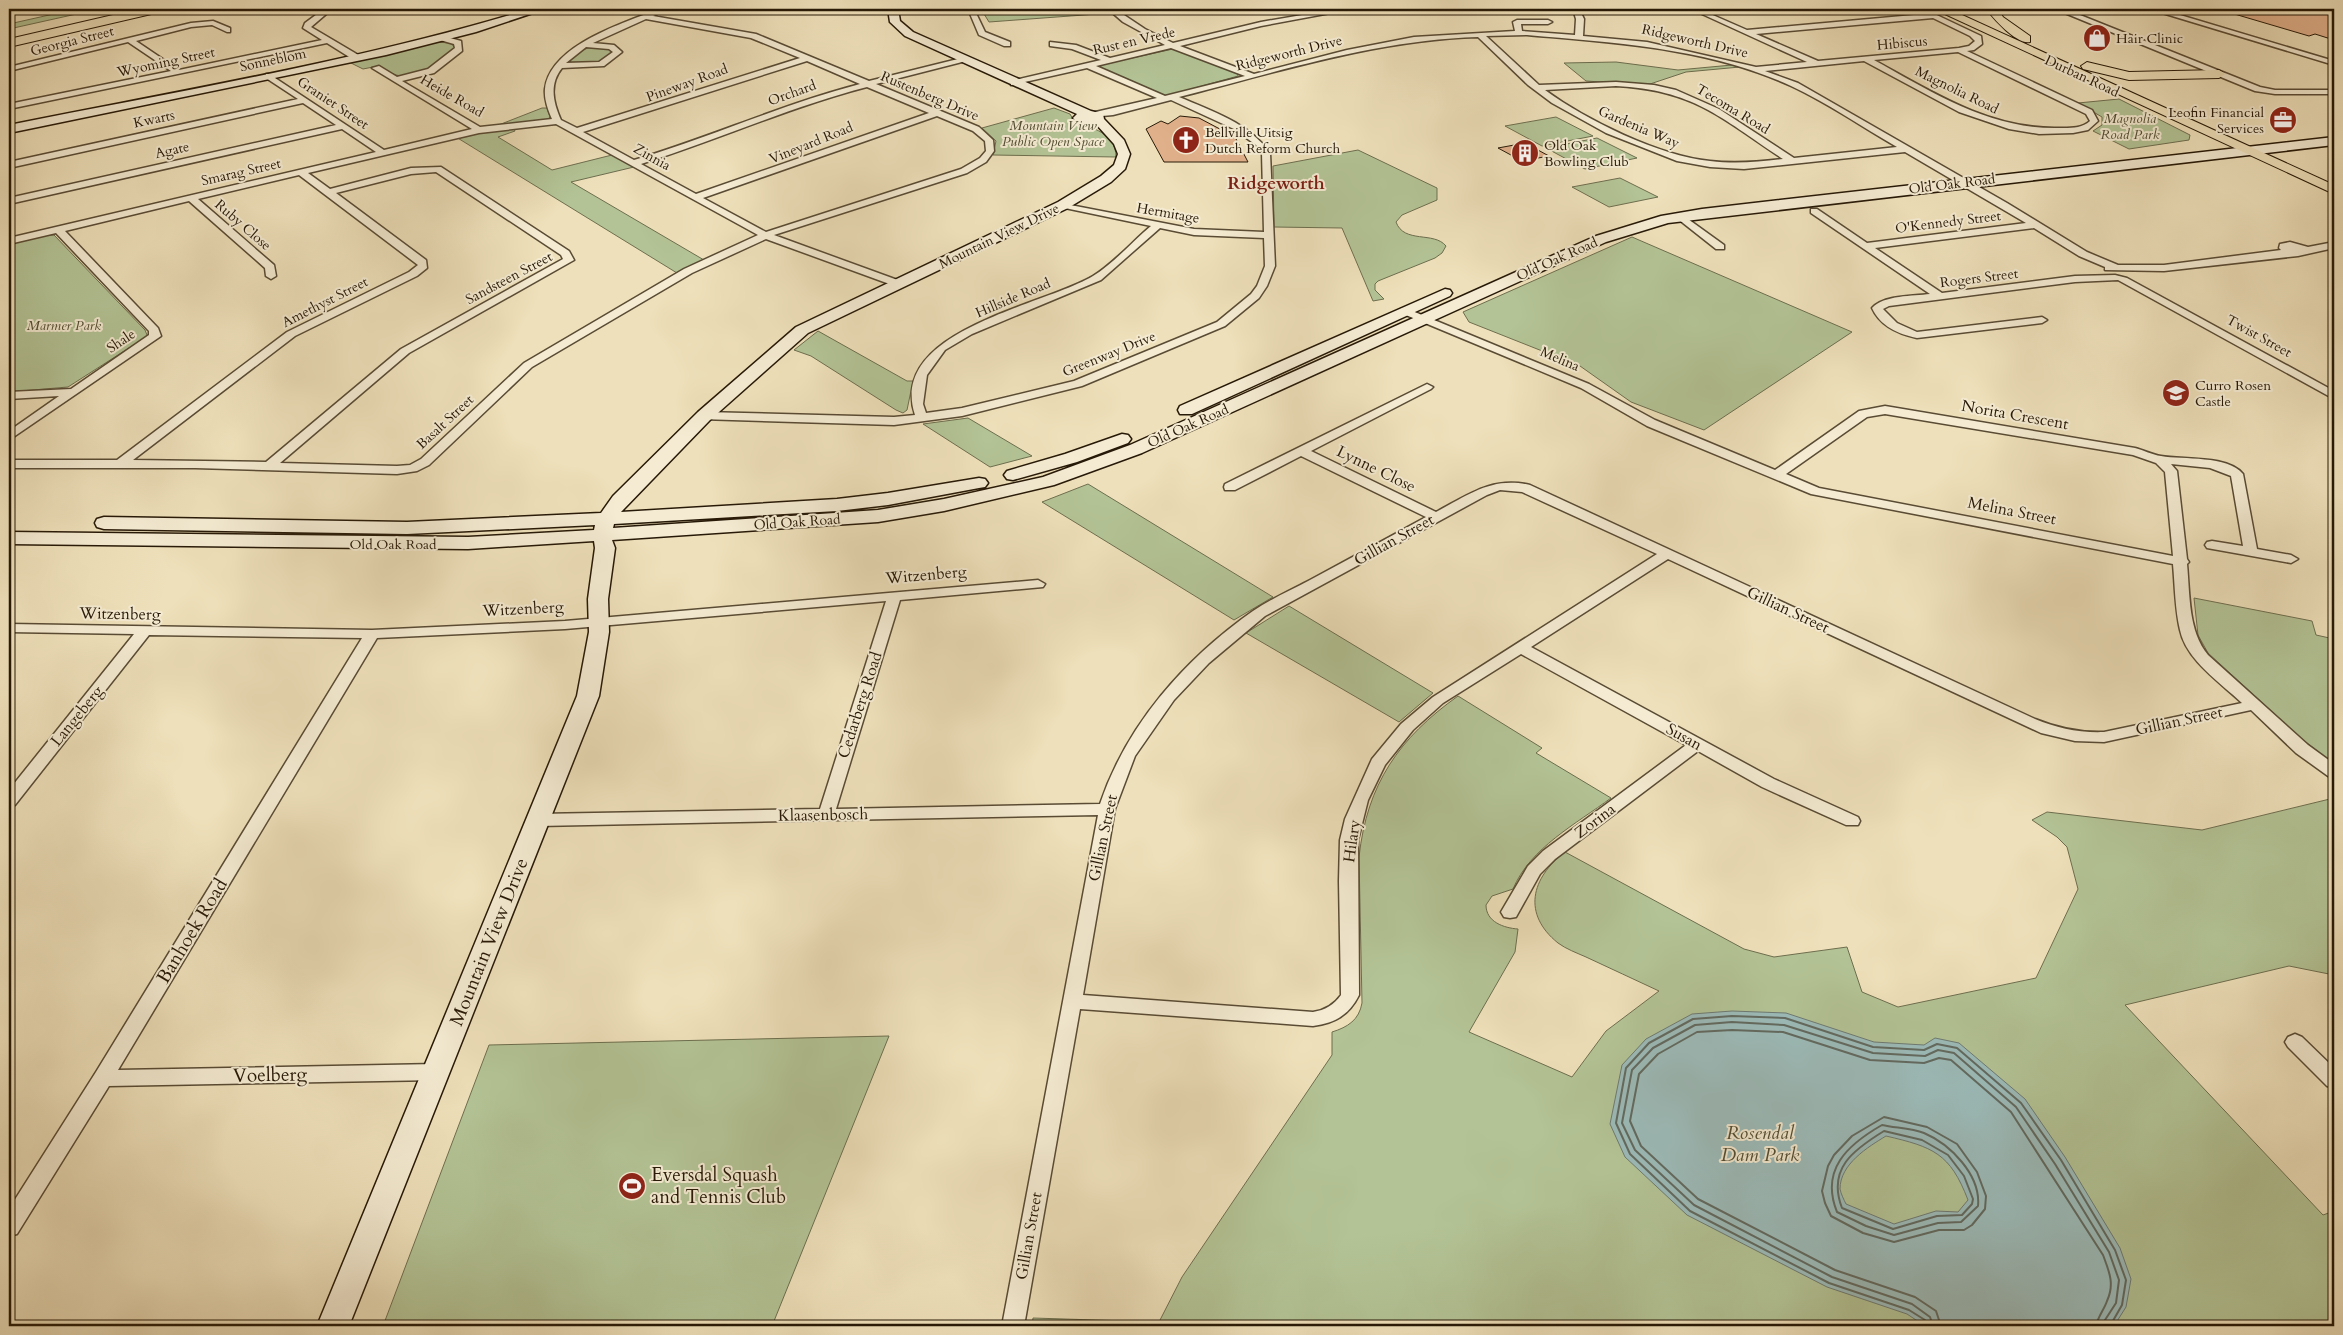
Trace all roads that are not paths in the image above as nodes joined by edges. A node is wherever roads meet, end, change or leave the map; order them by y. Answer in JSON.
{"nodes":[{"id":1,"x":116,"y":9,"type":"edge"},
{"id":2,"x":155,"y":9,"type":"edge"},
{"id":3,"x":328,"y":9,"type":"edge"},
{"id":4,"x":540,"y":9,"type":"edge"},
{"id":5,"x":665,"y":9,"type":"edge"},
{"id":6,"x":893,"y":9,"type":"edge"},
{"id":7,"x":971,"y":9,"type":"edge"},
{"id":8,"x":1111,"y":9,"type":"edge"},
{"id":9,"x":1348,"y":9,"type":"edge"},
{"id":10,"x":1576,"y":9,"type":"edge"},
{"id":11,"x":1694,"y":9,"type":"edge"},
{"id":12,"x":1919,"y":9,"type":"edge"},
{"id":13,"x":2059,"y":9,"type":"edge"},
{"id":14,"x":2153,"y":9,"type":"edge"},
{"id":15,"x":1937,"y":12,"type":"edge"},
{"id":16,"x":1996,"y":12,"type":"edge"},
{"id":17,"x":645,"y":18,"type":"junction"},
{"id":18,"x":1548,"y":22,"type":"dead end"},
{"id":19,"x":228,"y":30,"type":"dead end"},
{"id":20,"x":1748,"y":32,"type":"junction"},
{"id":21,"x":9,"y":33,"type":"edge"},
{"id":22,"x":1519,"y":33,"type":"junction"},
{"id":23,"x":1479,"y":34,"type":"junction"},
{"id":24,"x":1579,"y":36,"type":"junction"},
{"id":25,"x":444,"y":38,"type":"junction"},
{"id":26,"x":130,"y":40,"type":"junction"},
{"id":27,"x":328,"y":41,"type":"junction"},
{"id":28,"x":9,"y":43,"type":"edge"},
{"id":29,"x":1008,"y":44,"type":"dead end"},
{"id":30,"x":1053,"y":44,"type":"dead end"},
{"id":31,"x":585,"y":45,"type":"junction"},
{"id":32,"x":1174,"y":45,"type":"junction"},
{"id":33,"x":1960,"y":50,"type":"junction"},
{"id":34,"x":2058,"y":55,"type":"junction"},
{"id":35,"x":357,"y":58,"type":"junction"},
{"id":36,"x":807,"y":59,"type":"junction"},
{"id":37,"x":963,"y":59,"type":"junction"},
{"id":38,"x":1866,"y":59,"type":"junction"},
{"id":39,"x":1109,"y":60,"type":"junction"},
{"id":40,"x":2334,"y":62,"type":"edge"},
{"id":41,"x":1817,"y":64,"type":"junction"},
{"id":42,"x":1087,"y":65,"type":"junction"},
{"id":43,"x":559,"y":66,"type":"junction"},
{"id":44,"x":376,"y":68,"type":"dead end"},
{"id":45,"x":9,"y":69,"type":"edge"},
{"id":46,"x":1755,"y":69,"type":"junction"},
{"id":47,"x":177,"y":72,"type":"junction"},
{"id":48,"x":2220,"y":74,"type":"junction"},
{"id":49,"x":268,"y":76,"type":"junction"},
{"id":50,"x":1253,"y":76,"type":"junction"},
{"id":51,"x":395,"y":80,"type":"junction"},
{"id":52,"x":866,"y":83,"type":"junction"},
{"id":53,"x":1014,"y":83,"type":"junction"},
{"id":54,"x":1538,"y":88,"type":"junction"},
{"id":55,"x":2334,"y":92,"type":"edge"},
{"id":56,"x":1168,"y":98,"type":"junction"},
{"id":57,"x":305,"y":100,"type":"junction"},
{"id":58,"x":9,"y":107,"type":"edge"},
{"id":59,"x":937,"y":113,"type":"junction"},
{"id":60,"x":1090,"y":118,"type":"junction"},
{"id":61,"x":558,"y":121,"type":"junction"},
{"id":62,"x":342,"y":126,"type":"junction"},
{"id":63,"x":9,"y":130,"type":"edge"},
{"id":64,"x":479,"y":130,"type":"junction"},
{"id":65,"x":576,"y":131,"type":"junction"},
{"id":66,"x":2334,"y":132,"type":"edge"},
{"id":67,"x":2334,"y":140,"type":"edge"},
{"id":68,"x":2231,"y":144,"type":"junction"},
{"id":69,"x":2249,"y":146,"type":"junction"},
{"id":70,"x":2266,"y":148,"type":"junction"},
{"id":71,"x":1907,"y":149,"type":"junction"},
{"id":72,"x":382,"y":152,"type":"junction"},
{"id":73,"x":1792,"y":161,"type":"junction"},
{"id":74,"x":634,"y":163,"type":"junction"},
{"id":75,"x":9,"y":164,"type":"edge"},
{"id":76,"x":301,"y":172,"type":"junction"},
{"id":77,"x":1953,"y":175,"type":"junction"},
{"id":78,"x":2334,"y":180,"type":"edge"},
{"id":79,"x":1966,"y":183,"type":"junction"},
{"id":80,"x":2334,"y":190,"type":"edge"},
{"id":81,"x":330,"y":192,"type":"junction"},
{"id":82,"x":696,"y":197,"type":"junction"},
{"id":83,"x":191,"y":198,"type":"junction"},
{"id":84,"x":9,"y":200,"type":"edge"},
{"id":85,"x":1063,"y":205,"type":"junction"},
{"id":86,"x":1814,"y":211,"type":"dead end"},
{"id":87,"x":1681,"y":216,"type":"junction"},
{"id":88,"x":2035,"y":225,"type":"junction"},
{"id":89,"x":1158,"y":226,"type":"junction"},
{"id":90,"x":58,"y":229,"type":"junction"},
{"id":91,"x":1269,"y":235,"type":"junction"},
{"id":92,"x":766,"y":236,"type":"junction"},
{"id":93,"x":9,"y":241,"type":"edge"},
{"id":94,"x":2334,"y":245,"type":"edge"},
{"id":95,"x":1864,"y":246,"type":"junction"},
{"id":96,"x":1720,"y":247,"type":"dead end"},
{"id":97,"x":1542,"y":250,"type":"dead end"},
{"id":98,"x":2084,"y":254,"type":"junction"},
{"id":99,"x":2103,"y":271,"type":"junction"},
{"id":100,"x":2124,"y":275,"type":"junction"},
{"id":101,"x":271,"y":276,"type":"dead end"},
{"id":102,"x":2075,"y":279,"type":"junction"},
{"id":103,"x":899,"y":284,"type":"junction"},
{"id":104,"x":1461,"y":286,"type":"dead end"},
{"id":105,"x":1940,"y":296,"type":"junction"},
{"id":106,"x":1418,"y":313,"type":"junction"},
{"id":107,"x":2042,"y":320,"type":"dead end"},
{"id":108,"x":1585,"y":386,"type":"joint"},
{"id":109,"x":1427,"y":387,"type":"dead end"},
{"id":110,"x":74,"y":392,"type":"junction"},
{"id":111,"x":9,"y":396,"type":"edge"},
{"id":112,"x":2334,"y":396,"type":"edge"},
{"id":113,"x":713,"y":417,"type":"junction"},
{"id":114,"x":922,"y":419,"type":"junction"},
{"id":115,"x":9,"y":436,"type":"edge"},
{"id":116,"x":1301,"y":451,"type":"junction"},
{"id":117,"x":2160,"y":460,"type":"junction"},
{"id":118,"x":121,"y":463,"type":"junction"},
{"id":119,"x":9,"y":464,"type":"edge"},
{"id":120,"x":269,"y":466,"type":"junction"},
{"id":121,"x":1776,"y":475,"type":"junction"},
{"id":122,"x":1230,"y":487,"type":"dead end"},
{"id":123,"x":1437,"y":517,"type":"junction"},
{"id":124,"x":9,"y":525,"type":"edge"},
{"id":125,"x":630,"y":526,"type":"junction"},
{"id":126,"x":605,"y":534,"type":"junction"},
{"id":127,"x":9,"y":538,"type":"edge"},
{"id":128,"x":2212,"y":545,"type":"dead end"},
{"id":129,"x":2252,"y":552,"type":"junction"},
{"id":130,"x":1667,"y":554,"type":"junction"},
{"id":131,"x":2291,"y":559,"type":"dead end"},
{"id":132,"x":2182,"y":562,"type":"junction"},
{"id":133,"x":1038,"y":584,"type":"dead end"},
{"id":134,"x":896,"y":595,"type":"junction"},
{"id":135,"x":599,"y":621,"type":"junction"},
{"id":136,"x":9,"y":628,"type":"edge"},
{"id":137,"x":144,"y":632,"type":"junction"},
{"id":138,"x":372,"y":634,"type":"junction"},
{"id":139,"x":1519,"y":647,"type":"junction"},
{"id":140,"x":2254,"y":705,"type":"junction"},
{"id":141,"x":1696,"y":744,"type":"junction"},
{"id":142,"x":2334,"y":772,"type":"edge"},
{"id":143,"x":9,"y":801,"type":"edge"},
{"id":144,"x":1107,"y":810,"type":"junction"},
{"id":145,"x":826,"y":815,"type":"junction"},
{"id":146,"x":538,"y":820,"type":"junction"},
{"id":147,"x":1852,"y":821,"type":"dead end"},
{"id":148,"x":1510,"y":912,"type":"dead end"},
{"id":149,"x":1072,"y":1001,"type":"junction"},
{"id":150,"x":2295,"y":1042,"type":"dead end"},
{"id":151,"x":437,"y":1072,"type":"junction"},
{"id":152,"x":103,"y":1078,"type":"junction"},
{"id":153,"x":2333,"y":1078,"type":"edge"},
{"id":154,"x":9,"y":1227,"type":"edge"},
{"id":155,"x":332,"y":1326,"type":"edge"},
{"id":156,"x":1013,"y":1326,"type":"edge"}],
"edges":[{"from":1,"to":21,"type":"highway"},
{"from":2,"to":28,"type":"highway"},
{"from":3,"to":27,"type":"street"},
{"from":4,"to":25,"type":"main road","name":"Sonneblom"},
{"from":5,"to":17,"type":"street"},
{"from":6,"to":37,"type":"main road","name":"Mountain View Drive"},
{"from":7,"to":29,"type":"street"},
{"from":8,"to":32,"type":"street"},
{"from":9,"to":32,"type":"street","name":"Rust en Vrede"},
{"from":10,"to":24,"type":"street"},
{"from":11,"to":20,"type":"street"},
{"from":12,"to":15,"type":"street","name":"Hibiscus"},
{"from":13,"to":48,"type":"street"},
{"from":14,"to":40,"type":"street"},
{"from":15,"to":20,"type":"street"},
{"from":15,"to":33,"type":"street","name":"Hibiscus"},
{"from":15,"to":68,"type":"main road","name":"Durban Road"},
{"from":16,"to":34,"type":"main road"},
{"from":17,"to":31,"type":"street"},
{"from":17,"to":36,"type":"street","name":"Rustenberg Drive"},
{"from":18,"to":22,"type":"street"},
{"from":19,"to":26,"type":"street","name":"Georgia Street"},
{"from":20,"to":41,"type":"street"},
{"from":22,"to":23,"type":"street","name":"Ridgeworth Drive"},
{"from":22,"to":24,"type":"street","name":"Ridgeworth Drive"},
{"from":23,"to":50,"type":"street","name":"Ridgeworth Drive"},
{"from":23,"to":54,"type":"street","name":"Gardenia Way"},
{"from":24,"to":46,"type":"street","name":"Ridgeworth Drive"},
{"from":25,"to":35,"type":"main road","name":"Sonneblom"},
{"from":25,"to":51,"type":"street","name":"Heide Road"},
{"from":26,"to":45,"type":"street","name":"Georgia Street"},
{"from":26,"to":47,"type":"street"},
{"from":27,"to":35,"type":"street"},
{"from":27,"to":47,"type":"street","name":"Wyoming Street"},
{"from":30,"to":39,"type":"street"},
{"from":31,"to":43,"type":"street"},
{"from":31,"to":43,"type":"street"},
{"from":32,"to":39,"type":"street","name":"Rust en Vrede"},
{"from":32,"to":50,"type":"street"},
{"from":33,"to":38,"type":"street","name":"Hibiscus"},
{"from":33,"to":38,"type":"street","name":"Magnolia Road"},
{"from":34,"to":48,"type":"main road"},
{"from":34,"to":69,"type":"main road","name":"Durban Road"},
{"from":35,"to":49,"type":"main road","name":"Sonneblom"},
{"from":36,"to":52,"type":"street","name":"Rustenberg Drive"},
{"from":36,"to":65,"type":"street","name":"Pineway Road"},
{"from":37,"to":52,"type":"street","name":"Orchard"},
{"from":37,"to":53,"type":"main road","name":"Mountain View Drive"},
{"from":38,"to":41,"type":"street","name":"Hibiscus"},
{"from":39,"to":42,"type":"street","name":"Rust en Vrede"},
{"from":41,"to":46,"type":"street","name":"Hibiscus"},
{"from":42,"to":53,"type":"street","name":"Rust en Vrede"},
{"from":42,"to":56,"type":"street","name":"Greenway Drive"},
{"from":43,"to":61,"type":"street"},
{"from":44,"to":51,"type":"street","name":"Heide Road"},
{"from":46,"to":71,"type":"street","name":"Ridgeworth Drive"},
{"from":47,"to":58,"type":"street","name":"Wyoming Street"},
{"from":48,"to":55,"type":"street"},
{"from":49,"to":57,"type":"street","name":"Graniet Street"},
{"from":49,"to":63,"type":"main road","name":"Sonneblom"},
{"from":50,"to":56,"type":"street","name":"Ridgeworth Drive"},
{"from":51,"to":64,"type":"street","name":"Heide Road"},
{"from":52,"to":59,"type":"street","name":"Rustenberg Drive"},
{"from":52,"to":74,"type":"street","name":"Orchard"},
{"from":53,"to":60,"type":"main road","name":"Mountain View Drive"},
{"from":54,"to":73,"type":"street","name":"Gardenia Way"},
{"from":54,"to":73,"type":"street","name":"Tecoma Road"},
{"from":56,"to":60,"type":"street","name":"Ridgeworth Drive"},
{"from":56,"to":91,"type":"street","name":"Greenway Drive"},
{"from":57,"to":62,"type":"street","name":"Graniet Street"},
{"from":57,"to":75,"type":"street","name":"Kwarts"},
{"from":59,"to":82,"type":"street","name":"Vineyard Road"},
{"from":59,"to":92,"type":"street","name":"Rustenberg Drive"},
{"from":60,"to":85,"type":"main road","name":"Mountain View Drive"},
{"from":61,"to":64,"type":"street","name":"Heide Road"},
{"from":61,"to":65,"type":"street","name":"Zinnia"},
{"from":62,"to":72,"type":"street","name":"Graniet Street"},
{"from":62,"to":84,"type":"street","name":"Agate"},
{"from":64,"to":72,"type":"street","name":"Smarag Street"},
{"from":65,"to":74,"type":"street","name":"Zinnia"},
{"from":66,"to":69,"type":"main road","name":"Old Oak Road"},
{"from":67,"to":70,"type":"main road"},
{"from":68,"to":69,"type":"main road","name":"Durban Road"},
{"from":68,"to":77,"type":"main road","name":"Old Oak Road"},
{"from":69,"to":70,"type":"main road","name":"Durban Road"},
{"from":69,"to":79,"type":"main road","name":"Old Oak Road"},
{"from":69,"to":80,"type":"main road","name":"Durban Road"},
{"from":70,"to":78,"type":"main road","name":"Durban Road"},
{"from":71,"to":73,"type":"street","name":"Gardenia Way"},
{"from":71,"to":77,"type":"street","name":"Ridgeworth Drive"},
{"from":72,"to":76,"type":"street","name":"Smarag Street"},
{"from":74,"to":82,"type":"street","name":"Zinnia"},
{"from":76,"to":81,"type":"street","name":"Amethyst Street"},
{"from":76,"to":83,"type":"street","name":"Smarag Street"},
{"from":77,"to":79,"type":"street","name":"Ridgeworth Drive"},
{"from":77,"to":97,"type":"main road","name":"Old Oak Road"},
{"from":79,"to":87,"type":"main road","name":"Old Oak Road"},
{"from":79,"to":88,"type":"street","name":"Twist Street"},
{"from":81,"to":118,"type":"street","name":"Amethyst Street"},
{"from":81,"to":120,"type":"street","name":"Sandsteen Street"},
{"from":82,"to":92,"type":"street","name":"Zinnia"},
{"from":83,"to":90,"type":"street","name":"Smarag Street"},
{"from":83,"to":101,"type":"street","name":"Ruby Close"},
{"from":85,"to":89,"type":"street","name":"Hermitage"},
{"from":85,"to":103,"type":"main road","name":"Mountain View Drive"},
{"from":86,"to":95,"type":"street"},
{"from":87,"to":96,"type":"street"},
{"from":87,"to":106,"type":"main road","name":"Old Oak Road"},
{"from":88,"to":95,"type":"street","name":"O'Kennedy Street"},
{"from":88,"to":98,"type":"street","name":"Twist Street"},
{"from":89,"to":91,"type":"street","name":"Hermitage"},
{"from":89,"to":114,"type":"street","name":"Hillside Road"},
{"from":90,"to":93,"type":"street","name":"Smarag Street"},
{"from":90,"to":110,"type":"street","name":"Shale"},
{"from":91,"to":114,"type":"street","name":"Greenway Drive"},
{"from":92,"to":103,"type":"street","name":"Zinnia"},
{"from":92,"to":120,"type":"street","name":"Basalt Street"},
{"from":94,"to":100,"type":"street","name":"Rogers Street"},
{"from":95,"to":105,"type":"street"},
{"from":98,"to":99,"type":"street","name":"Twist Street"},
{"from":98,"to":100,"type":"street","name":"Twist Street"},
{"from":99,"to":100,"type":"street","name":"Twist Street"},
{"from":99,"to":102,"type":"street","name":"Rogers Street"},
{"from":100,"to":102,"type":"street","name":"Rogers Street"},
{"from":100,"to":112,"type":"street","name":"Twist Street"},
{"from":102,"to":105,"type":"street","name":"Rogers Street"},
{"from":103,"to":113,"type":"main road","name":"Mountain View Drive"},
{"from":104,"to":106,"type":"main road","name":"Old Oak Road"},
{"from":105,"to":107,"type":"street","name":"Rogers Street"},
{"from":106,"to":108,"type":"street","name":"Melina"},
{"from":106,"to":125,"type":"main road","name":"Old Oak Road"},
{"from":108,"to":121,"type":"street","name":"Melina Street"},
{"from":109,"to":116,"type":"street","name":"Lynne Close"},
{"from":110,"to":111,"type":"street"},
{"from":110,"to":115,"type":"street","name":"Shale"},
{"from":113,"to":114,"type":"street","name":"Greenway Drive"},
{"from":113,"to":125,"type":"main road","name":"Mountain View Drive"},
{"from":113,"to":126,"type":"main road","name":"Mountain View Drive"},
{"from":116,"to":122,"type":"street","name":"Lynne Close"},
{"from":116,"to":123,"type":"street","name":"Lynne Close"},
{"from":117,"to":121,"type":"street","name":"Norita Crescent"},
{"from":117,"to":129,"type":"street","name":"Norita Crescent"},
{"from":117,"to":132,"type":"street"},
{"from":118,"to":119,"type":"street","name":"Basalt Street"},
{"from":118,"to":120,"type":"street","name":"Basalt Street"},
{"from":121,"to":132,"type":"street","name":"Melina Street"},
{"from":123,"to":130,"type":"street","name":"Gillian Street"},
{"from":123,"to":144,"type":"street","name":"Gillian Street"},
{"from":124,"to":126,"type":"main road","name":"Old Oak Road"},
{"from":125,"to":126,"type":"main road"},
{"from":125,"to":126,"type":"main road","name":"Old Oak Road"},
{"from":126,"to":127,"type":"main road","name":"Old Oak Road"},
{"from":126,"to":135,"type":"main road","name":"Mountain View Drive"},
{"from":128,"to":129,"type":"street"},
{"from":129,"to":131,"type":"street"},
{"from":130,"to":139,"type":"street","name":"Hilary"},
{"from":130,"to":140,"type":"street","name":"Gillian Street"},
{"from":132,"to":140,"type":"street"},
{"from":133,"to":134,"type":"street","name":"Witzenberg"},
{"from":134,"to":135,"type":"street","name":"Witzenberg"},
{"from":134,"to":145,"type":"street","name":"Cedarberg Road"},
{"from":135,"to":138,"type":"street","name":"Witzenberg"},
{"from":135,"to":146,"type":"main road","name":"Mountain View Drive"},
{"from":136,"to":137,"type":"street","name":"Witzenberg"},
{"from":137,"to":138,"type":"street","name":"Witzenberg"},
{"from":137,"to":143,"type":"street","name":"Langeberg"},
{"from":138,"to":152,"type":"street","name":"Banhoek Road"},
{"from":139,"to":141,"type":"street","name":"Susan"},
{"from":139,"to":149,"type":"street","name":"Hilary"},
{"from":140,"to":142,"type":"street"},
{"from":141,"to":147,"type":"street","name":"Susan"},
{"from":141,"to":148,"type":"street","name":"Zorina"},
{"from":144,"to":145,"type":"street","name":"Klaasenbosch"},
{"from":144,"to":149,"type":"street","name":"Gillian Street"},
{"from":145,"to":146,"type":"street","name":"Klaasenbosch"},
{"from":146,"to":151,"type":"main road","name":"Mountain View Drive"},
{"from":149,"to":156,"type":"street","name":"Gillian Street"},
{"from":150,"to":153,"type":"street"},
{"from":151,"to":152,"type":"street","name":"Voelberg"},
{"from":151,"to":155,"type":"main road","name":"Mountain View Drive"},
{"from":152,"to":154,"type":"street","name":"Banhoek Road"}]}
